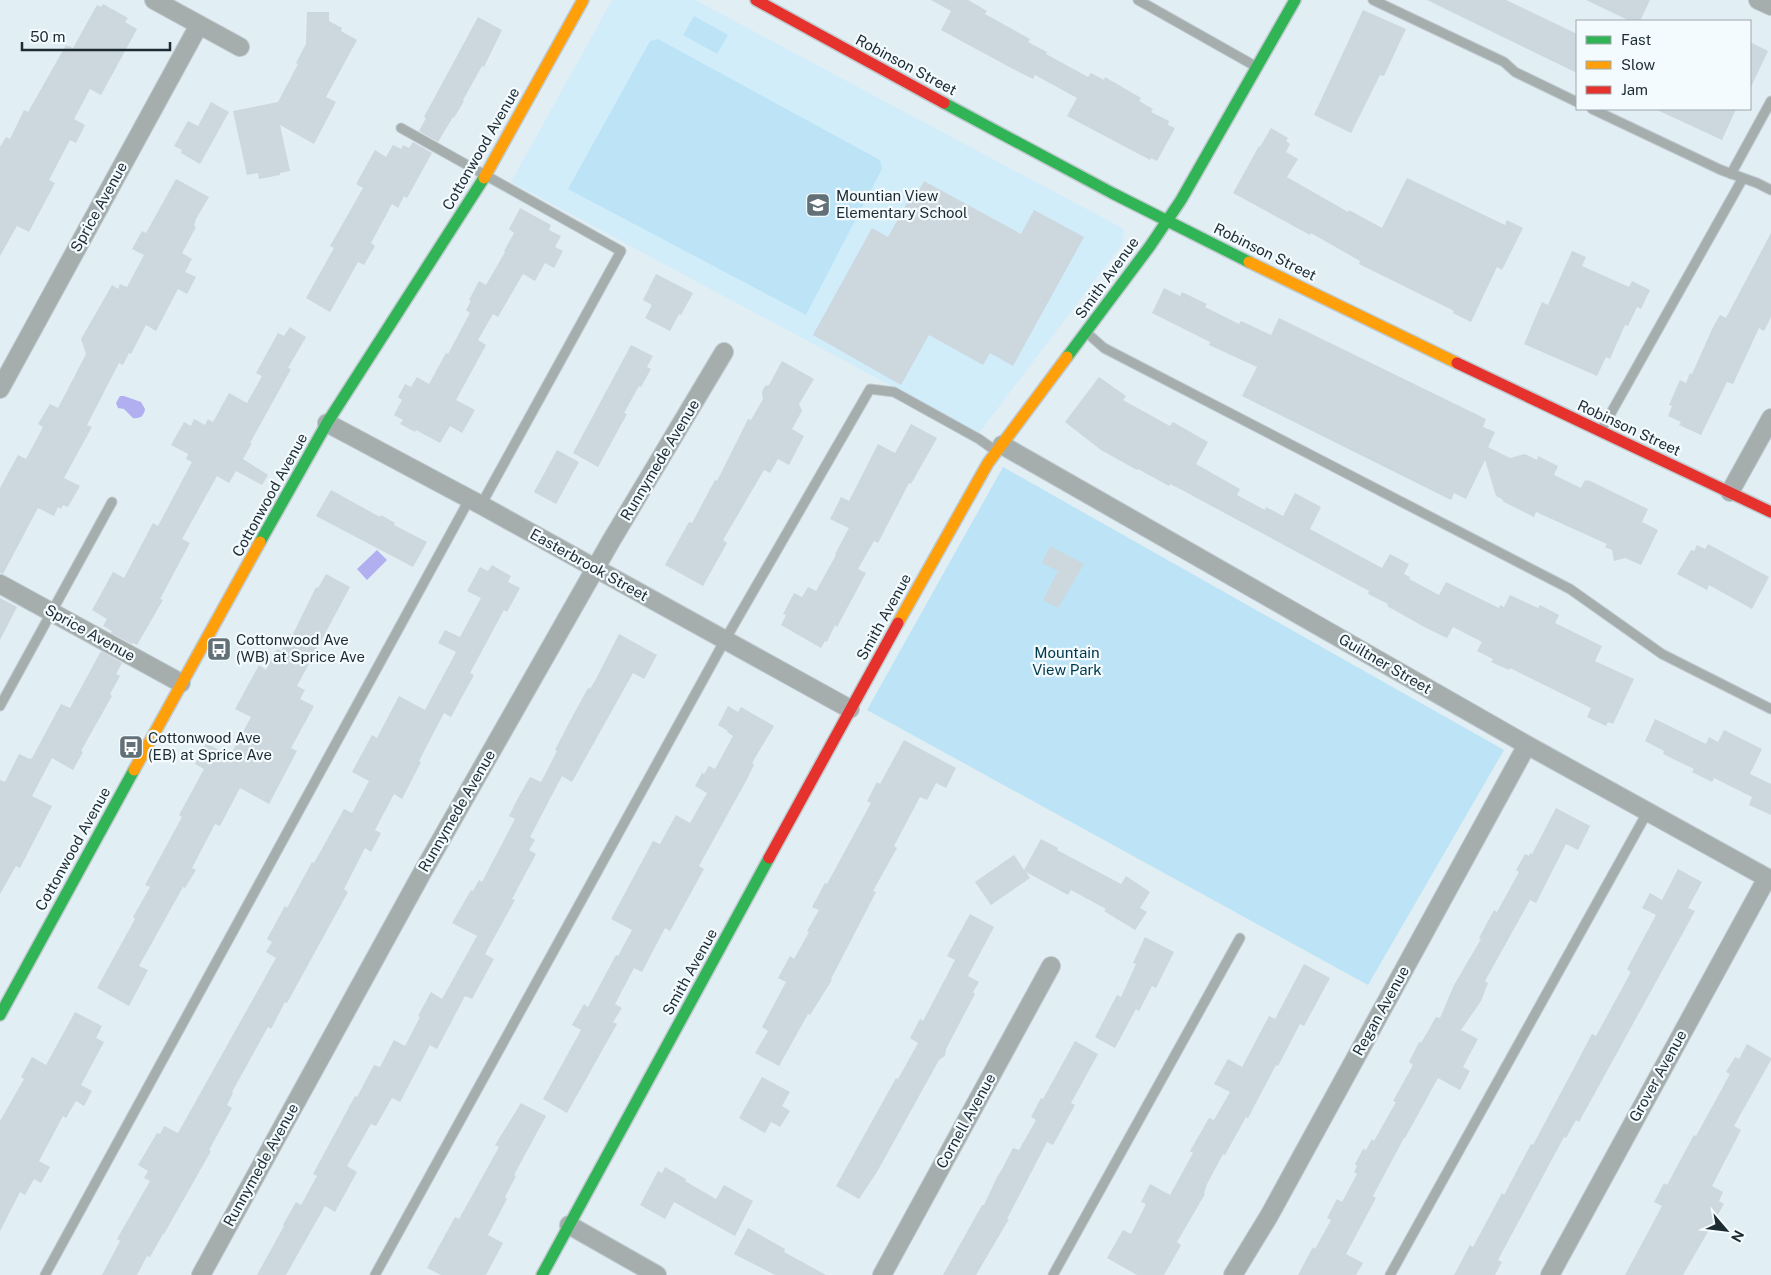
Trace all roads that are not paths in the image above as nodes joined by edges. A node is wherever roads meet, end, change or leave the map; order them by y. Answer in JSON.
{"nodes":[{"id":1,"x":154,"y":0,"type":"edge"},
{"id":2,"x":583,"y":0,"type":"edge"},
{"id":3,"x":756,"y":0,"type":"edge"},
{"id":4,"x":1138,"y":0,"type":"edge"},
{"id":5,"x":1295,"y":0,"type":"edge"},
{"id":6,"x":1373,"y":0,"type":"edge"},
{"id":7,"x":1758,"y":0,"type":"edge"},
{"id":8,"x":1771,"y":6,"type":"edge"},
{"id":9,"x":199,"y":26,"type":"junction"},
{"id":10,"x":240,"y":47,"type":"dead end"},
{"id":11,"x":1258,"y":67,"type":"junction"},
{"id":12,"x":1771,"y":101,"type":"edge"},
{"id":13,"x":1576,"y":102,"type":"edge"},
{"id":14,"x":1594,"y":110,"type":"edge"},
{"id":15,"x":401,"y":128,"type":"dead end"},
{"id":16,"x":1731,"y":174,"type":"junction"},
{"id":17,"x":486,"y":175,"type":"junction"},
{"id":18,"x":1743,"y":178,"type":"junction"},
{"id":19,"x":1771,"y":190,"type":"edge"},
{"id":20,"x":1166,"y":221,"type":"junction"},
{"id":21,"x":1086,"y":332,"type":"junction"},
{"id":22,"x":724,"y":352,"type":"dead end"},
{"id":23,"x":0,"y":389,"type":"edge"},
{"id":24,"x":1771,"y":418,"type":"edge"},
{"id":25,"x":327,"y":423,"type":"junction"},
{"id":26,"x":1600,"y":431,"type":"junction"},
{"id":27,"x":999,"y":448,"type":"junction"},
{"id":28,"x":1730,"y":492,"type":"junction"},
{"id":29,"x":112,"y":502,"type":"dead end"},
{"id":30,"x":475,"y":502,"type":"junction"},
{"id":31,"x":1771,"y":512,"type":"edge"},
{"id":32,"x":596,"y":568,"type":"junction"},
{"id":33,"x":0,"y":584,"type":"edge"},
{"id":34,"x":52,"y":612,"type":"junction"},
{"id":35,"x":725,"y":640,"type":"junction"},
{"id":36,"x":181,"y":683,"type":"junction"},
{"id":37,"x":0,"y":706,"type":"edge"},
{"id":38,"x":850,"y":709,"type":"junction"},
{"id":39,"x":1771,"y":709,"type":"edge"},
{"id":40,"x":1528,"y":745,"type":"junction"},
{"id":41,"x":1648,"y":811,"type":"junction"},
{"id":42,"x":1769,"y":879,"type":"edge"},
{"id":43,"x":1240,"y":938,"type":"dead end"},
{"id":44,"x":1051,"y":966,"type":"dead end"},
{"id":45,"x":0,"y":1015,"type":"edge"},
{"id":46,"x":569,"y":1225,"type":"junction"},
{"id":47,"x":45,"y":1275,"type":"edge"},
{"id":48,"x":201,"y":1275,"type":"edge"},
{"id":49,"x":375,"y":1275,"type":"edge"},
{"id":50,"x":542,"y":1275,"type":"edge"},
{"id":51,"x":657,"y":1275,"type":"edge"},
{"id":52,"x":882,"y":1275,"type":"edge"},
{"id":53,"x":1053,"y":1275,"type":"edge"},
{"id":54,"x":1233,"y":1275,"type":"edge"},
{"id":55,"x":1390,"y":1275,"type":"edge"},
{"id":56,"x":1550,"y":1275,"type":"edge"}],
"edges":[{"from":1,"to":9,"type":"street"},
{"from":2,"to":17,"type":"street","name":"Cottonwood Avenue"},
{"from":3,"to":20,"type":"street","name":"Robinson Street"},
{"from":4,"to":11,"type":"lane"},
{"from":5,"to":11,"type":"street","name":"Smith Avenue"},
{"from":6,"to":13,"type":"lane"},
{"from":7,"to":8,"type":"street"},
{"from":9,"to":10,"type":"street"},
{"from":9,"to":23,"type":"street","name":"Sprice Avenue"},
{"from":11,"to":20,"type":"street","name":"Smith Avenue"},
{"from":12,"to":16,"type":"lane"},
{"from":14,"to":16,"type":"lane"},
{"from":15,"to":17,"type":"lane"},
{"from":16,"to":18,"type":"lane"},
{"from":17,"to":25,"type":"street","name":"Cottonwood Avenue"},
{"from":17,"to":30,"type":"lane"},
{"from":18,"to":19,"type":"lane"},
{"from":18,"to":26,"type":"lane"},
{"from":20,"to":21,"type":"street","name":"Smith Avenue"},
{"from":20,"to":26,"type":"street","name":"Robinson Street"},
{"from":21,"to":27,"type":"street","name":"Smith Avenue"},
{"from":21,"to":39,"type":"lane"},
{"from":22,"to":32,"type":"street","name":"Runnymede Avenue"},
{"from":24,"to":28,"type":"street"},
{"from":25,"to":30,"type":"street","name":"Easterbrook Street"},
{"from":25,"to":36,"type":"street","name":"Cottonwood Avenue"},
{"from":26,"to":28,"type":"street","name":"Robinson Street"},
{"from":27,"to":35,"type":"lane"},
{"from":27,"to":38,"type":"street","name":"Smith Avenue"},
{"from":27,"to":40,"type":"street","name":"Guiltner Street"},
{"from":28,"to":31,"type":"street","name":"Robinson Street"},
{"from":29,"to":34,"type":"lane"},
{"from":30,"to":32,"type":"street","name":"Easterbrook Street"},
{"from":30,"to":47,"type":"lane"},
{"from":32,"to":35,"type":"street","name":"Easterbrook Street"},
{"from":32,"to":48,"type":"street","name":"Runnymede Avenue"},
{"from":33,"to":34,"type":"street","name":"Sprice Avenue"},
{"from":34,"to":36,"type":"street","name":"Sprice Avenue"},
{"from":34,"to":37,"type":"lane"},
{"from":35,"to":38,"type":"street","name":"Easterbrook Street"},
{"from":35,"to":49,"type":"lane"},
{"from":36,"to":45,"type":"street","name":"Cottonwood Avenue"},
{"from":38,"to":46,"type":"street","name":"Smith Avenue"},
{"from":40,"to":41,"type":"street","name":"Guiltner Street"},
{"from":40,"to":54,"type":"street","name":"Regan Avenue"},
{"from":41,"to":42,"type":"street","name":"Guiltner Street"},
{"from":41,"to":55,"type":"lane"},
{"from":42,"to":56,"type":"street","name":"Grover Avenue"},
{"from":43,"to":53,"type":"lane"},
{"from":44,"to":52,"type":"street","name":"Cornell Avenue"},
{"from":46,"to":50,"type":"street","name":"Smith Avenue"},
{"from":46,"to":51,"type":"street"}]}
